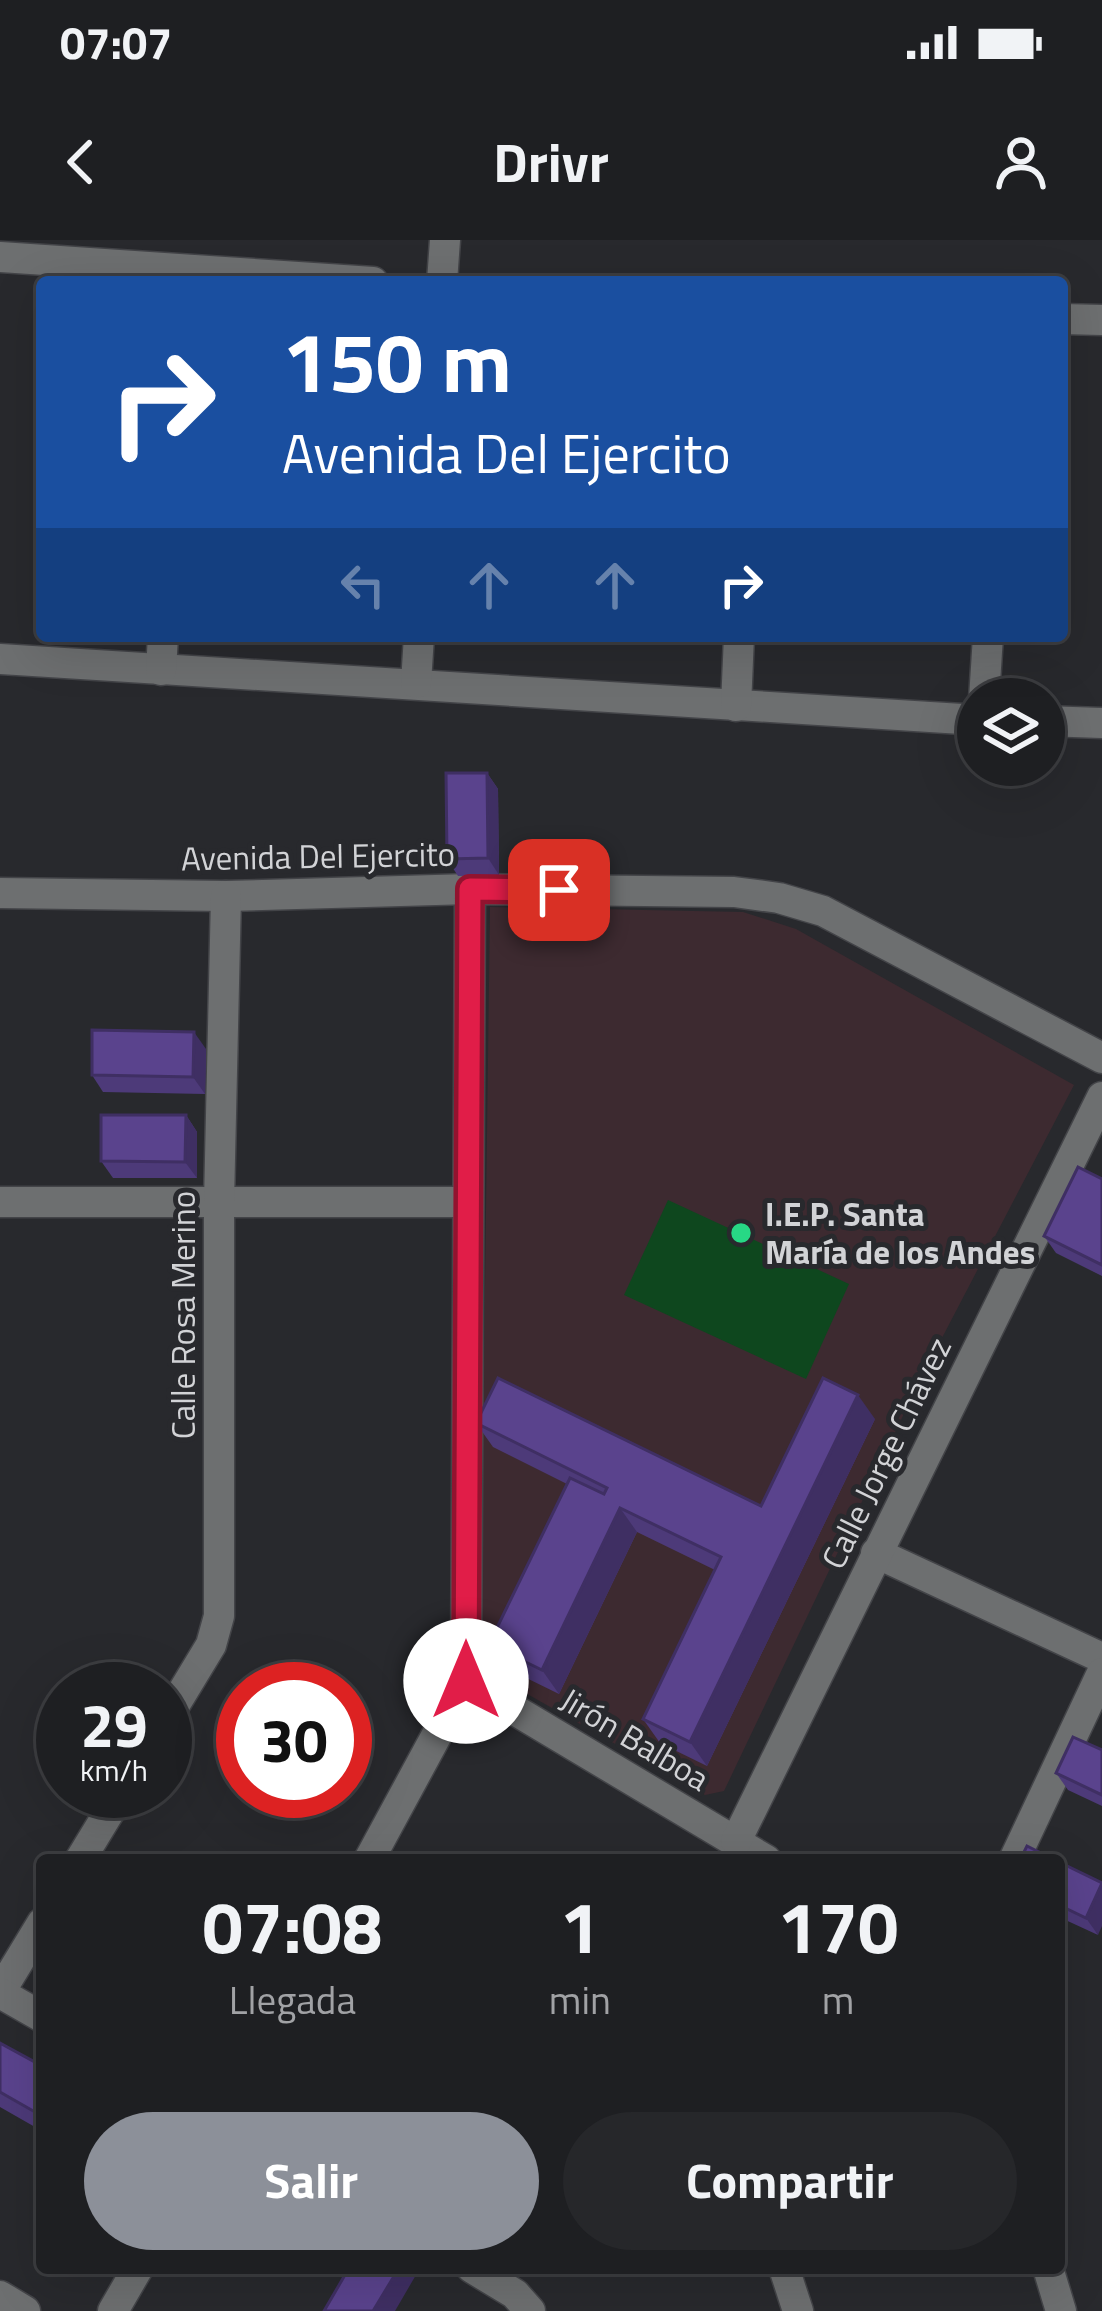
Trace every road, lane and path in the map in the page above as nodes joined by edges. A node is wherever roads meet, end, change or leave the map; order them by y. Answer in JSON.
{"nodes":[{"id":1,"x":445,"y":240,"type":"edge"},
{"id":2,"x":0,"y":257,"type":"edge"},
{"id":3,"x":187,"y":275,"type":"edge"},
{"id":4,"x":442,"y":276,"type":"edge"},
{"id":5,"x":1068,"y":320,"type":"edge"},
{"id":6,"x":1102,"y":320,"type":"edge"},
{"id":7,"x":163,"y":642,"type":"edge"},
{"id":8,"x":419,"y":642,"type":"edge"},
{"id":9,"x":740,"y":642,"type":"edge"},
{"id":10,"x":988,"y":642,"type":"edge"},
{"id":11,"x":0,"y":659,"type":"edge"},
{"id":12,"x":161,"y":670,"type":"junction"},
{"id":13,"x":985,"y":678,"type":"edge"},
{"id":14,"x":416,"y":683,"type":"junction"},
{"id":15,"x":736,"y":706,"type":"junction"},
{"id":16,"x":957,"y":719,"type":"edge"},
{"id":17,"x":1065,"y":722,"type":"edge"},
{"id":18,"x":1102,"y":723,"type":"edge"},
{"id":19,"x":470,"y":889,"type":"junction"},
{"id":20,"x":0,"y":893,"type":"edge"},
{"id":21,"x":226,"y":896,"type":"junction"},
{"id":22,"x":1102,"y":1058,"type":"edge"},
{"id":23,"x":1102,"y":1097,"type":"edge"},
{"id":24,"x":0,"y":1202,"type":"edge"},
{"id":25,"x":219,"y":1202,"type":"junction"},
{"id":26,"x":467,"y":1202,"type":"junction"},
{"id":27,"x":876,"y":1553,"type":"junction"},
{"id":28,"x":1102,"y":1658,"type":"edge"},
{"id":29,"x":1102,"y":1673,"type":"edge"},
{"id":30,"x":192,"y":1676,"type":"edge"},
{"id":31,"x":466,"y":1681,"type":"junction"},
{"id":32,"x":106,"y":1818,"type":"edge"},
{"id":33,"x":736,"y":1841,"type":"junction"},
{"id":34,"x":84,"y":1854,"type":"edge"},
{"id":35,"x":372,"y":1854,"type":"edge"},
{"id":36,"x":757,"y":1854,"type":"edge"},
{"id":37,"x":1017,"y":1854,"type":"edge"},
{"id":38,"x":36,"y":1933,"type":"edge"},
{"id":39,"x":0,"y":1993,"type":"edge"},
{"id":40,"x":36,"y":2014,"type":"edge"},
{"id":41,"x":135,"y":2274,"type":"edge"},
{"id":42,"x":482,"y":2274,"type":"edge"},
{"id":43,"x":779,"y":2274,"type":"edge"},
{"id":44,"x":783,"y":2274,"type":"edge"},
{"id":45,"x":1050,"y":2274,"type":"edge"},
{"id":46,"x":0,"y":2296,"type":"edge"},
{"id":47,"x":25,"y":2311,"type":"edge"},
{"id":48,"x":113,"y":2311,"type":"edge"},
{"id":49,"x":530,"y":2311,"type":"edge"},
{"id":50,"x":784,"y":2311,"type":"edge"},
{"id":51,"x":798,"y":2311,"type":"edge"},
{"id":52,"x":1061,"y":2311,"type":"edge"}],
"edges":[{"from":1,"to":4,"type":"street"},
{"from":2,"to":3,"type":"street"},
{"from":5,"to":6,"type":"street"},
{"from":7,"to":12,"type":"street"},
{"from":8,"to":14,"type":"street"},
{"from":9,"to":15,"type":"street"},
{"from":10,"to":13,"type":"street"},
{"from":11,"to":12,"type":"street"},
{"from":12,"to":14,"type":"street"},
{"from":14,"to":15,"type":"street"},
{"from":15,"to":16,"type":"street"},
{"from":17,"to":18,"type":"street"},
{"from":19,"to":21,"type":"street","name":"Avenida Del Ejercito"},
{"from":19,"to":22,"type":"street","name":"Avenida Del Ejercito"},
{"from":19,"to":26,"type":"street"},
{"from":20,"to":21,"type":"street","name":"Avenida Del Ejercito"},
{"from":21,"to":25,"type":"street","name":"Calle Rosa Merino"},
{"from":23,"to":27,"type":"street","name":"Calle Jorge Chávez"},
{"from":24,"to":25,"type":"street"},
{"from":25,"to":26,"type":"street"},
{"from":25,"to":30,"type":"street","name":"Calle Rosa Merino"},
{"from":26,"to":31,"type":"street"},
{"from":27,"to":28,"type":"street"},
{"from":27,"to":33,"type":"street","name":"Calle Jorge Chávez"},
{"from":29,"to":37,"type":"street"},
{"from":31,"to":33,"type":"street","name":"Jirón Balboa"},
{"from":31,"to":35,"type":"street"},
{"from":32,"to":34,"type":"street"},
{"from":33,"to":36,"type":"street","name":"Jirón Balboa"},
{"from":38,"to":39,"type":"street"},
{"from":39,"to":40,"type":"street"},
{"from":41,"to":48,"type":"street"},
{"from":42,"to":49,"type":"street"},
{"from":43,"to":50,"type":"street"},
{"from":44,"to":51,"type":"street"},
{"from":45,"to":52,"type":"street"},
{"from":46,"to":47,"type":"street"}]}
